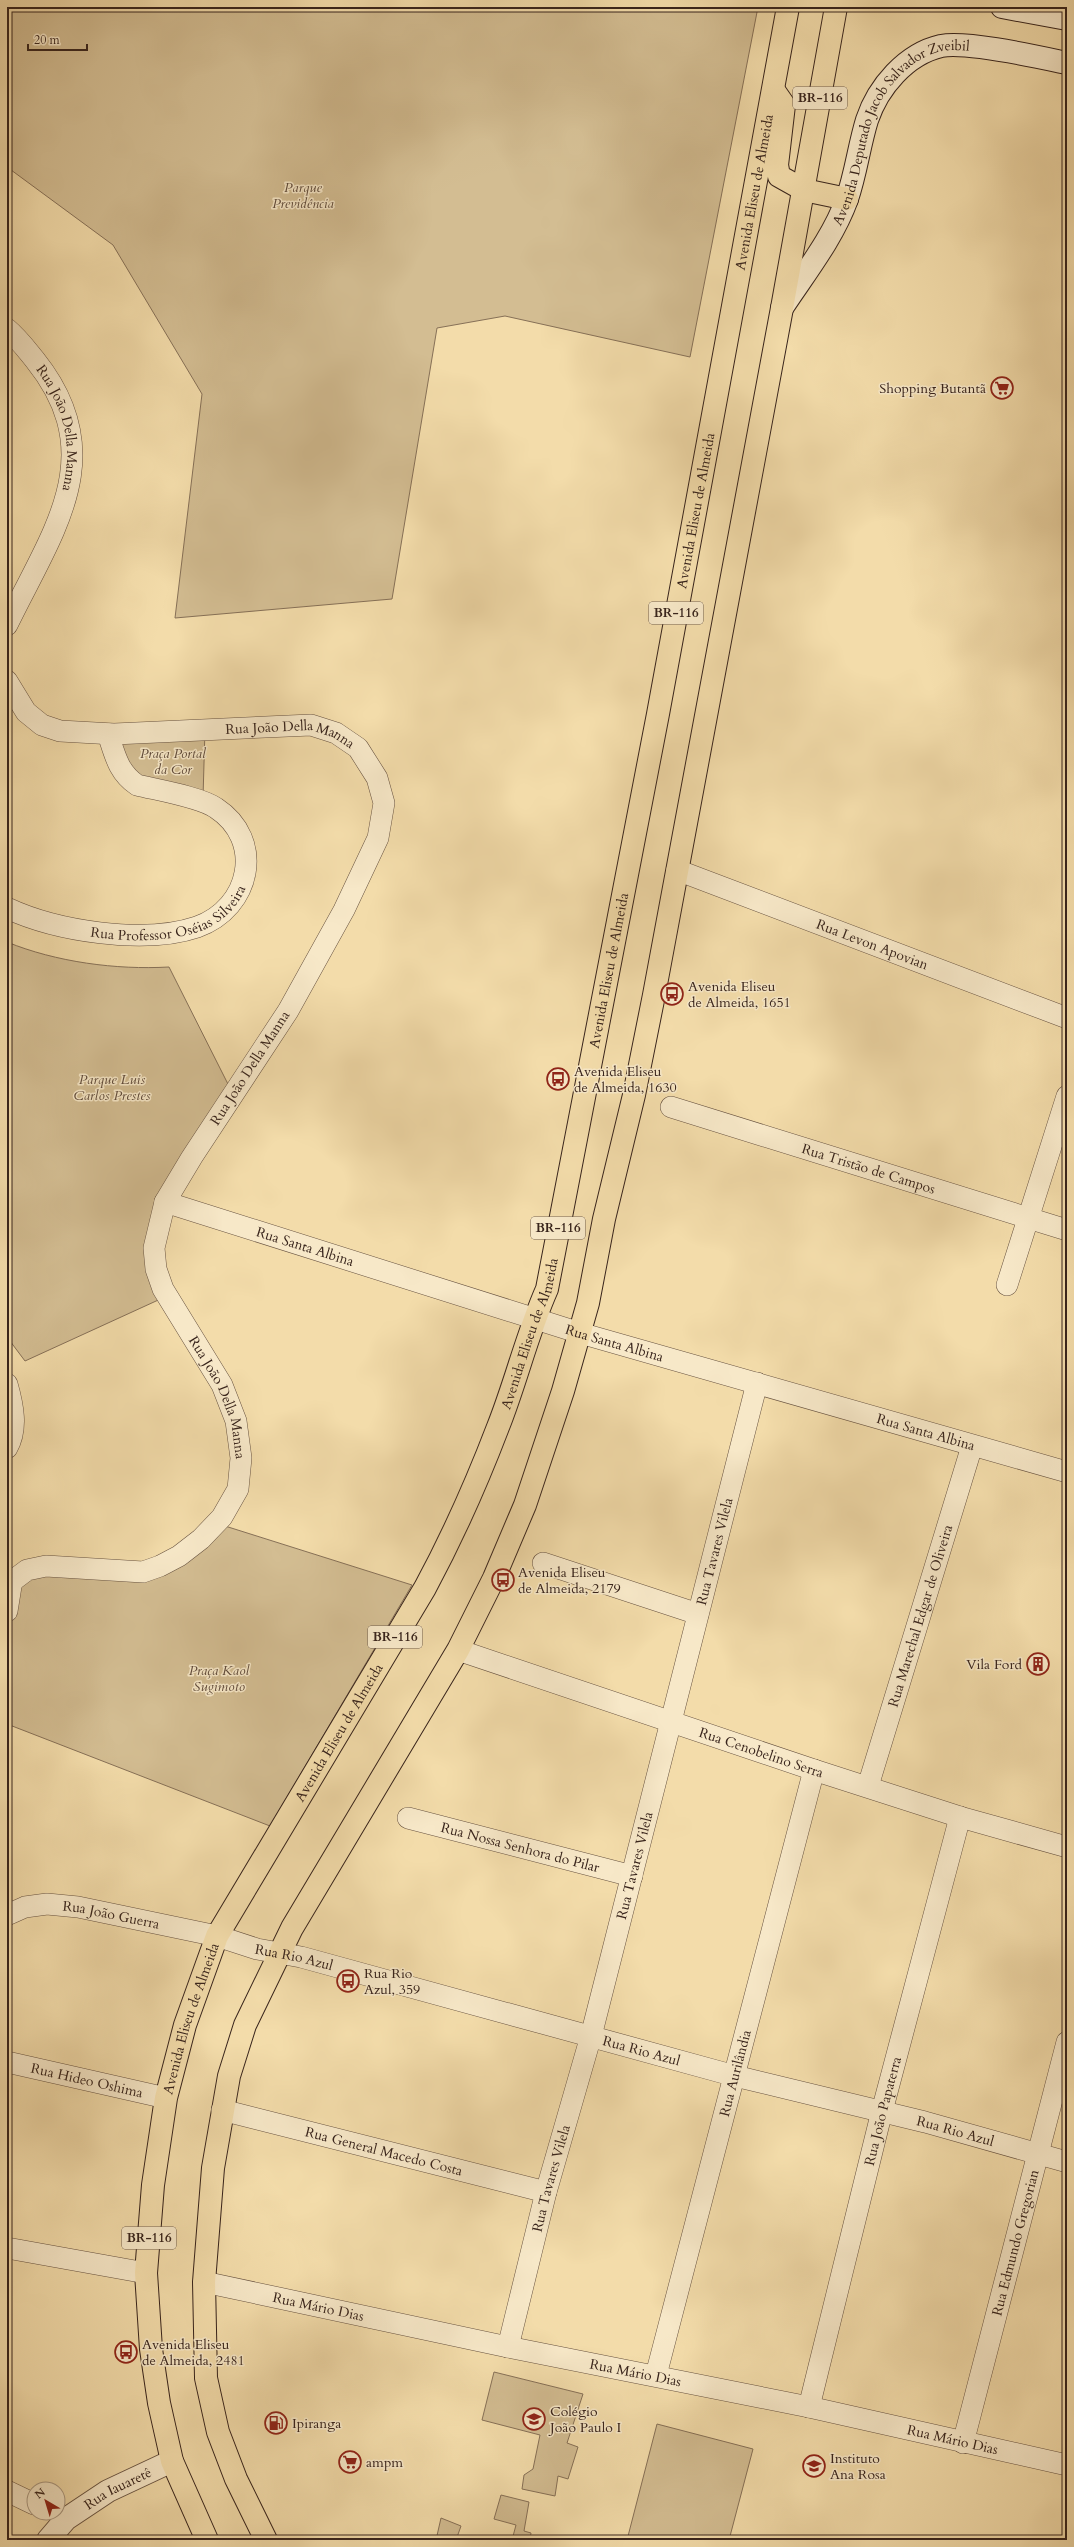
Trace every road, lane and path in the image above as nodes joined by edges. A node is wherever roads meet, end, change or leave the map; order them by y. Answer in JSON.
{"nodes":[{"id":1,"x":788,"y":7,"type":"edge"},
{"id":2,"x":836,"y":7,"type":"edge"},
{"id":3,"x":1002,"y":7,"type":"edge"},
{"id":4,"x":1067,"y":19,"type":"edge"},
{"id":5,"x":1067,"y":63,"type":"edge"},
{"id":6,"x":773,"y":90,"type":"junction"},
{"id":7,"x":804,"y":190,"type":"junction"},
{"id":8,"x":847,"y":199,"type":"junction"},
{"id":9,"x":782,"y":308,"type":"junction"},
{"id":10,"x":7,"y":329,"type":"edge"},
{"id":11,"x":7,"y":625,"type":"edge"},
{"id":12,"x":7,"y":681,"type":"edge"},
{"id":13,"x":108,"y":734,"type":"junction"},
{"id":14,"x":677,"y":870,"type":"junction"},
{"id":15,"x":7,"y":908,"type":"edge"},
{"id":16,"x":1067,"y":1018,"type":"edge"},
{"id":17,"x":1067,"y":1096,"type":"edge"},
{"id":18,"x":671,"y":1106,"type":"dead end"},
{"id":19,"x":165,"y":1202,"type":"junction"},
{"id":20,"x":1028,"y":1218,"type":"junction"},
{"id":21,"x":1067,"y":1230,"type":"edge"},
{"id":22,"x":1007,"y":1286,"type":"dead end"},
{"id":23,"x":534,"y":1319,"type":"junction"},
{"id":24,"x":580,"y":1333,"type":"junction"},
{"id":25,"x":7,"y":1384,"type":"edge"},
{"id":26,"x":757,"y":1384,"type":"junction"},
{"id":27,"x":972,"y":1446,"type":"junction"},
{"id":28,"x":7,"y":1448,"type":"edge"},
{"id":29,"x":1067,"y":1472,"type":"edge"},
{"id":30,"x":543,"y":1563,"type":"dead end"},
{"id":31,"x":10,"y":1582,"type":"edge"},
{"id":32,"x":7,"y":1611,"type":"edge"},
{"id":33,"x":698,"y":1614,"type":"junction"},
{"id":34,"x":458,"y":1650,"type":"junction"},
{"id":35,"x":670,"y":1723,"type":"junction"},
{"id":36,"x":814,"y":1770,"type":"junction"},
{"id":37,"x":868,"y":1786,"type":"junction"},
{"id":38,"x":960,"y":1817,"type":"junction"},
{"id":39,"x":408,"y":1818,"type":"dead end"},
{"id":40,"x":1066,"y":1842,"type":"edge"},
{"id":41,"x":632,"y":1876,"type":"junction"},
{"id":42,"x":7,"y":1915,"type":"edge"},
{"id":43,"x":216,"y":1936,"type":"junction"},
{"id":44,"x":281,"y":1953,"type":"junction"},
{"id":45,"x":591,"y":2036,"type":"junction"},
{"id":46,"x":1067,"y":2042,"type":"edge"},
{"id":47,"x":7,"y":2062,"type":"edge"},
{"id":48,"x":735,"y":2076,"type":"junction"},
{"id":49,"x":166,"y":2098,"type":"junction"},
{"id":50,"x":222,"y":2110,"type":"junction"},
{"id":51,"x":882,"y":2111,"type":"junction"},
{"id":52,"x":1040,"y":2154,"type":"junction"},
{"id":53,"x":1067,"y":2162,"type":"edge"},
{"id":54,"x":546,"y":2192,"type":"junction"},
{"id":55,"x":7,"y":2248,"type":"edge"},
{"id":56,"x":146,"y":2272,"type":"junction"},
{"id":57,"x":204,"y":2282,"type":"junction"},
{"id":58,"x":508,"y":2347,"type":"junction"},
{"id":59,"x":656,"y":2376,"type":"junction"},
{"id":60,"x":809,"y":2407,"type":"junction"},
{"id":61,"x":963,"y":2443,"type":"junction"},
{"id":62,"x":172,"y":2461,"type":"junction"},
{"id":63,"x":1067,"y":2465,"type":"edge"},
{"id":64,"x":7,"y":2491,"type":"edge"},
{"id":65,"x":26,"y":2500,"type":"edge"},
{"id":66,"x":66,"y":2513,"type":"edge"},
{"id":67,"x":58,"y":2521,"type":"edge"},
{"id":68,"x":48,"y":2540,"type":"edge"},
{"id":69,"x":207,"y":2540,"type":"edge"},
{"id":70,"x":266,"y":2540,"type":"edge"}],
"edges":[{"from":1,"to":6,"type":"main road","name":"Avenida Eliseu de Almeida","number":"BR-116"},
{"from":2,"to":7,"type":"main road","number":"BR-116"},
{"from":3,"to":4,"type":"main road"},
{"from":5,"to":8,"type":"main road","name":"Avenida Deputado Jacob Salvador Zveibil"},
{"from":6,"to":7,"type":"main road"},
{"from":6,"to":23,"type":"main road","name":"Avenida Eliseu de Almeida","number":"BR-116"},
{"from":7,"to":8,"type":"main road"},
{"from":7,"to":9,"type":"main road","number":"BR-116"},
{"from":8,"to":9,"type":"main road","name":"Avenida Deputado Jacob Salvador Zveibil"},
{"from":9,"to":14,"type":"main road","number":"BR-116"},
{"from":10,"to":11,"type":"street","name":"Rua João Della Manna"},
{"from":12,"to":13,"type":"street","name":"Rua João Della Manna"},
{"from":13,"to":15,"type":"street","name":"Rua Professor Oséias Silveira"},
{"from":13,"to":19,"type":"street","name":"Rua João Della Manna"},
{"from":14,"to":16,"type":"street","name":"Rua Levon Apovian"},
{"from":14,"to":24,"type":"main road","number":"BR-116"},
{"from":17,"to":20,"type":"street"},
{"from":18,"to":20,"type":"street","name":"Rua Tristão de Campos"},
{"from":19,"to":23,"type":"street","name":"Rua Santa Albina"},
{"from":19,"to":31,"type":"street","name":"Rua João Della Manna"},
{"from":20,"to":21,"type":"street","name":"Rua Tristão de Campos"},
{"from":20,"to":22,"type":"street"},
{"from":23,"to":24,"type":"street","name":"Rua Santa Albina"},
{"from":23,"to":43,"type":"main road","name":"Avenida Eliseu de Almeida","number":"BR-116"},
{"from":24,"to":26,"type":"street","name":"Rua Santa Albina"},
{"from":24,"to":34,"type":"main road","number":"BR-116"},
{"from":25,"to":28,"type":"street"},
{"from":26,"to":27,"type":"street","name":"Rua Santa Albina"},
{"from":26,"to":33,"type":"street","name":"Rua Tavares Vilela"},
{"from":27,"to":29,"type":"street","name":"Rua Santa Albina"},
{"from":27,"to":37,"type":"street","name":"Rua Marechal Edgar de Oliveira"},
{"from":30,"to":33,"type":"street"},
{"from":31,"to":32,"type":"street"},
{"from":33,"to":35,"type":"street","name":"Rua Tavares Vilela"},
{"from":34,"to":35,"type":"street","name":"Rua Cenobelino Serra"},
{"from":34,"to":44,"type":"main road","number":"BR-116"},
{"from":35,"to":36,"type":"street","name":"Rua Cenobelino Serra"},
{"from":35,"to":41,"type":"street","name":"Rua Tavares Vilela"},
{"from":36,"to":37,"type":"street","name":"Rua Cenobelino Serra"},
{"from":36,"to":48,"type":"street","name":"Rua Aurilândia"},
{"from":37,"to":38,"type":"street","name":"Rua Cenobelino Serra"},
{"from":38,"to":40,"type":"street","name":"Rua Cenobelino Serra"},
{"from":38,"to":51,"type":"street","name":"Rua João Papaterra"},
{"from":39,"to":41,"type":"street","name":"Rua Nossa Senhora do Pilar"},
{"from":41,"to":45,"type":"street","name":"Rua Tavares Vilela"},
{"from":42,"to":43,"type":"street","name":"Rua João Guerra"},
{"from":43,"to":44,"type":"street","name":"Rua Rio Azul"},
{"from":43,"to":49,"type":"main road","name":"Avenida Eliseu de Almeida","number":"BR-116"},
{"from":44,"to":45,"type":"street","name":"Rua Rio Azul"},
{"from":44,"to":50,"type":"main road","number":"BR-116"},
{"from":45,"to":48,"type":"street","name":"Rua Rio Azul"},
{"from":45,"to":54,"type":"street","name":"Rua Tavares Vilela"},
{"from":46,"to":52,"type":"street","name":"Rua Edmundo Gregorian"},
{"from":47,"to":49,"type":"street","name":"Rua Hideo Oshima"},
{"from":48,"to":51,"type":"street","name":"Rua Rio Azul"},
{"from":48,"to":59,"type":"street","name":"Rua Aurilândia"},
{"from":49,"to":56,"type":"main road","name":"Avenida Eliseu de Almeida","number":"BR-116"},
{"from":50,"to":54,"type":"street","name":"Rua General Macedo Costa"},
{"from":50,"to":57,"type":"main road","number":"BR-116"},
{"from":51,"to":52,"type":"street","name":"Rua Rio Azul"},
{"from":51,"to":60,"type":"street","name":"Rua João Papaterra"},
{"from":52,"to":53,"type":"street","name":"Rua Rio Azul"},
{"from":52,"to":61,"type":"street","name":"Rua Edmundo Gregorian"},
{"from":54,"to":58,"type":"street","name":"Rua Tavares Vilela"},
{"from":55,"to":56,"type":"street"},
{"from":56,"to":62,"type":"main road","name":"Avenida Eliseu de Almeida","number":"BR-116"},
{"from":57,"to":58,"type":"street","name":"Rua Mário Dias"},
{"from":57,"to":70,"type":"main road","number":"BR-116"},
{"from":58,"to":59,"type":"street","name":"Rua Mário Dias"},
{"from":59,"to":60,"type":"street","name":"Rua Mário Dias"},
{"from":60,"to":61,"type":"street","name":"Rua Mário Dias"},
{"from":61,"to":63,"type":"street","name":"Rua Mário Dias"},
{"from":62,"to":66,"type":"main road","name":"Rua Iauaretê"},
{"from":62,"to":69,"type":"main road","name":"Avenida Eliseu de Almeida","number":"BR-116"},
{"from":64,"to":65,"type":"street"},
{"from":67,"to":68,"type":"main road","name":"Rua Iauaretê"}]}
